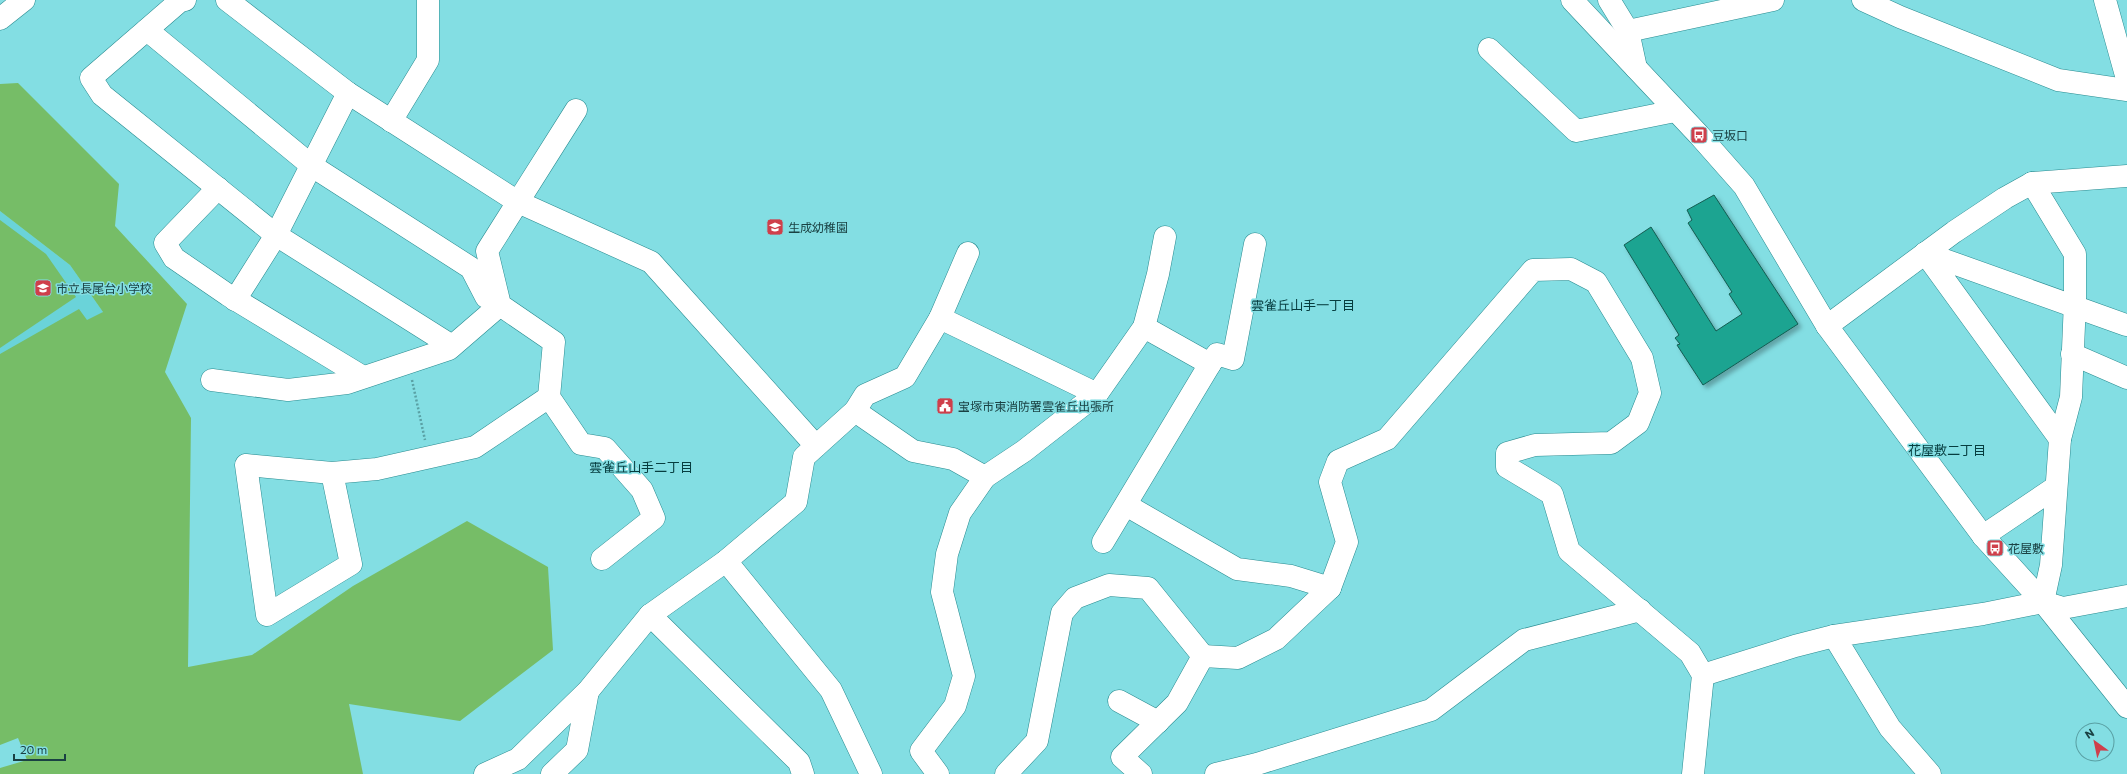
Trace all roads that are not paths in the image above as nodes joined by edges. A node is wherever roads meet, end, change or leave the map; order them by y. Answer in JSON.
{"nodes":[{"id":1,"x":24,"y":0,"type":"edge"},
{"id":2,"x":185,"y":0,"type":"edge"},
{"id":3,"x":227,"y":0,"type":"edge"},
{"id":4,"x":428,"y":0,"type":"edge"},
{"id":5,"x":1572,"y":0,"type":"edge"},
{"id":6,"x":1609,"y":0,"type":"edge"},
{"id":7,"x":1773,"y":0,"type":"edge"},
{"id":8,"x":1863,"y":0,"type":"edge"},
{"id":9,"x":2105,"y":0,"type":"edge"},
{"id":10,"x":0,"y":19,"type":"edge"},
{"id":11,"x":147,"y":30,"type":"junction"},
{"id":12,"x":1628,"y":31,"type":"junction"},
{"id":13,"x":1489,"y":49,"type":"dead end"},
{"id":14,"x":1636,"y":69,"type":"junction"},
{"id":15,"x":2127,"y":79,"type":"edge"},
{"id":16,"x":2127,"y":90,"type":"edge"},
{"id":17,"x":348,"y":93,"type":"junction"},
{"id":18,"x":576,"y":110,"type":"dead end"},
{"id":19,"x":1675,"y":111,"type":"junction"},
{"id":20,"x":391,"y":121,"type":"junction"},
{"id":21,"x":312,"y":166,"type":"junction"},
{"id":22,"x":2127,"y":176,"type":"edge"},
{"id":23,"x":2032,"y":183,"type":"junction"},
{"id":24,"x":218,"y":188,"type":"junction"},
{"id":25,"x":518,"y":202,"type":"junction"},
{"id":26,"x":276,"y":235,"type":"junction"},
{"id":27,"x":1164,"y":237,"type":"dead end"},
{"id":28,"x":1255,"y":244,"type":"dead end"},
{"id":29,"x":968,"y":253,"type":"dead end"},
{"id":30,"x":1925,"y":253,"type":"junction"},
{"id":31,"x":235,"y":300,"type":"junction"},
{"id":32,"x":500,"y":304,"type":"junction"},
{"id":33,"x":2075,"y":307,"type":"junction"},
{"id":34,"x":940,"y":318,"type":"junction"},
{"id":35,"x":2126,"y":325,"type":"edge"},
{"id":36,"x":1826,"y":326,"type":"junction"},
{"id":37,"x":1144,"y":327,"type":"junction"},
{"id":38,"x":452,"y":346,"type":"junction"},
{"id":39,"x":2072,"y":354,"type":"junction"},
{"id":40,"x":1210,"y":364,"type":"junction"},
{"id":41,"x":363,"y":377,"type":"junction"},
{"id":42,"x":2127,"y":378,"type":"edge"},
{"id":43,"x":212,"y":380,"type":"dead end"},
{"id":44,"x":1097,"y":394,"type":"junction"},
{"id":45,"x":548,"y":397,"type":"junction"},
{"id":46,"x":855,"y":411,"type":"junction"},
{"id":47,"x":2060,"y":438,"type":"junction"},
{"id":48,"x":816,"y":446,"type":"junction"},
{"id":49,"x":332,"y":472,"type":"junction"},
{"id":50,"x":985,"y":478,"type":"junction"},
{"id":51,"x":2056,"y":486,"type":"junction"},
{"id":52,"x":1126,"y":505,"type":"junction"},
{"id":53,"x":1983,"y":536,"type":"junction"},
{"id":54,"x":1103,"y":542,"type":"dead end"},
{"id":55,"x":602,"y":558,"type":"dead end"},
{"id":56,"x":726,"y":561,"type":"junction"},
{"id":57,"x":1330,"y":588,"type":"junction"},
{"id":58,"x":2127,"y":596,"type":"edge"},
{"id":59,"x":2043,"y":602,"type":"junction"},
{"id":60,"x":1640,"y":610,"type":"junction"},
{"id":61,"x":650,"y":615,"type":"junction"},
{"id":62,"x":1834,"y":636,"type":"junction"},
{"id":63,"x":1203,"y":656,"type":"junction"},
{"id":64,"x":1703,"y":675,"type":"junction"},
{"id":65,"x":588,"y":691,"type":"junction"},
{"id":66,"x":2123,"y":697,"type":"edge"},
{"id":67,"x":1119,"y":701,"type":"dead end"},
{"id":68,"x":1158,"y":722,"type":"junction"},
{"id":69,"x":485,"y":774,"type":"edge"},
{"id":70,"x":552,"y":774,"type":"edge"},
{"id":71,"x":803,"y":774,"type":"edge"},
{"id":72,"x":871,"y":774,"type":"edge"},
{"id":73,"x":938,"y":774,"type":"edge"},
{"id":74,"x":1006,"y":774,"type":"edge"},
{"id":75,"x":1141,"y":774,"type":"edge"},
{"id":76,"x":1216,"y":774,"type":"edge"},
{"id":77,"x":1693,"y":774,"type":"edge"},
{"id":78,"x":1930,"y":774,"type":"edge"}],
"edges":[{"from":1,"to":10,"type":"street"},
{"from":2,"to":11,"type":"street"},
{"from":3,"to":17,"type":"street"},
{"from":4,"to":20,"type":"street"},
{"from":5,"to":14,"type":"street"},
{"from":6,"to":12,"type":"street"},
{"from":7,"to":12,"type":"street"},
{"from":8,"to":16,"type":"street"},
{"from":9,"to":15,"type":"street"},
{"from":11,"to":21,"type":"street"},
{"from":11,"to":24,"type":"street"},
{"from":12,"to":14,"type":"street"},
{"from":13,"to":19,"type":"street"},
{"from":14,"to":19,"type":"street"},
{"from":17,"to":20,"type":"street"},
{"from":17,"to":21,"type":"street"},
{"from":18,"to":25,"type":"street"},
{"from":19,"to":36,"type":"street"},
{"from":20,"to":25,"type":"street"},
{"from":21,"to":26,"type":"street"},
{"from":21,"to":32,"type":"street"},
{"from":22,"to":23,"type":"street"},
{"from":23,"to":30,"type":"street"},
{"from":23,"to":33,"type":"street"},
{"from":24,"to":26,"type":"street"},
{"from":24,"to":31,"type":"street"},
{"from":25,"to":32,"type":"street"},
{"from":25,"to":48,"type":"street"},
{"from":26,"to":31,"type":"street"},
{"from":26,"to":38,"type":"street"},
{"from":27,"to":37,"type":"street"},
{"from":28,"to":40,"type":"street"},
{"from":29,"to":34,"type":"street"},
{"from":30,"to":33,"type":"street"},
{"from":30,"to":36,"type":"street"},
{"from":30,"to":47,"type":"street"},
{"from":31,"to":41,"type":"street"},
{"from":32,"to":38,"type":"street"},
{"from":32,"to":45,"type":"street"},
{"from":33,"to":35,"type":"street"},
{"from":33,"to":39,"type":"street"},
{"from":34,"to":44,"type":"street"},
{"from":34,"to":46,"type":"street"},
{"from":36,"to":53,"type":"street"},
{"from":37,"to":40,"type":"street"},
{"from":37,"to":44,"type":"street"},
{"from":38,"to":41,"type":"street"},
{"from":39,"to":42,"type":"street"},
{"from":39,"to":47,"type":"street"},
{"from":40,"to":52,"type":"street"},
{"from":41,"to":43,"type":"street"},
{"from":44,"to":50,"type":"street"},
{"from":45,"to":49,"type":"street"},
{"from":45,"to":55,"type":"street"},
{"from":46,"to":48,"type":"street"},
{"from":46,"to":50,"type":"street"},
{"from":47,"to":51,"type":"street"},
{"from":48,"to":56,"type":"street"},
{"from":49,"to":49,"type":"street"},
{"from":50,"to":73,"type":"street"},
{"from":51,"to":53,"type":"street"},
{"from":51,"to":59,"type":"street"},
{"from":52,"to":54,"type":"street"},
{"from":52,"to":57,"type":"street"},
{"from":53,"to":59,"type":"street"},
{"from":56,"to":61,"type":"street"},
{"from":56,"to":72,"type":"street"},
{"from":57,"to":60,"type":"street"},
{"from":57,"to":63,"type":"street"},
{"from":58,"to":59,"type":"street"},
{"from":59,"to":62,"type":"street"},
{"from":59,"to":66,"type":"street"},
{"from":60,"to":64,"type":"street"},
{"from":60,"to":76,"type":"street"},
{"from":61,"to":65,"type":"street"},
{"from":61,"to":71,"type":"street"},
{"from":62,"to":64,"type":"street"},
{"from":62,"to":78,"type":"street"},
{"from":63,"to":68,"type":"street"},
{"from":63,"to":74,"type":"street"},
{"from":64,"to":77,"type":"street"},
{"from":65,"to":69,"type":"street"},
{"from":65,"to":70,"type":"street"},
{"from":67,"to":68,"type":"street"},
{"from":68,"to":75,"type":"street"}]}
